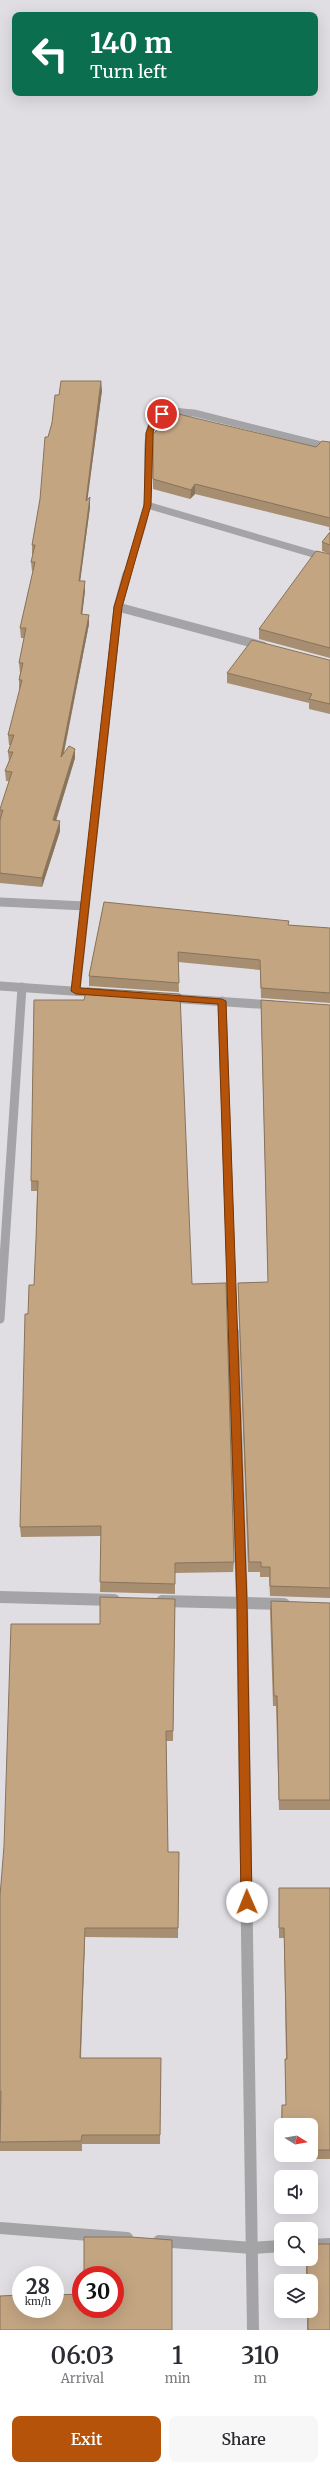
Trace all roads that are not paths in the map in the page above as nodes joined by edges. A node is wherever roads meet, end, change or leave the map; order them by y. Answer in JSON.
{"nodes":[{"id":1,"x":330,"y":447,"type":"edge"},
{"id":2,"x":147,"y":505,"type":"junction"},
{"id":3,"x":330,"y":559,"type":"edge"},
{"id":4,"x":118,"y":607,"type":"junction"},
{"id":5,"x":269,"y":647,"type":"edge"},
{"id":6,"x":0,"y":902,"type":"edge"},
{"id":7,"x":85,"y":906,"type":"junction"},
{"id":8,"x":0,"y":986,"type":"edge"},
{"id":9,"x":22,"y":987,"type":"junction"},
{"id":10,"x":76,"y":991,"type":"junction"},
{"id":11,"x":114,"y":994,"type":"edge"},
{"id":12,"x":160,"y":997,"type":"edge"},
{"id":13,"x":222,"y":1001,"type":"junction"},
{"id":14,"x":284,"y":1006,"type":"edge"},
{"id":15,"x":0,"y":1319,"type":"edge"},
{"id":16,"x":0,"y":1597,"type":"edge"},
{"id":17,"x":125,"y":1600,"type":"edge"},
{"id":18,"x":148,"y":1600,"type":"edge"},
{"id":19,"x":242,"y":1603,"type":"junction"},
{"id":20,"x":298,"y":1604,"type":"edge"},
{"id":21,"x":0,"y":2228,"type":"edge"},
{"id":22,"x":330,"y":2244,"type":"edge"},
{"id":23,"x":318,"y":2245,"type":"edge"},
{"id":24,"x":274,"y":2246,"type":"edge"},
{"id":25,"x":252,"y":2248,"type":"junction"},
{"id":26,"x":253,"y":2330,"type":"edge"}],
"edges":[{"from":1,"to":2,"type":"street"},
{"from":2,"to":3,"type":"street"},
{"from":2,"to":4,"type":"street"},
{"from":4,"to":5,"type":"street"},
{"from":4,"to":7,"type":"street"},
{"from":6,"to":7,"type":"street"},
{"from":7,"to":10,"type":"street"},
{"from":8,"to":9,"type":"street"},
{"from":9,"to":10,"type":"street"},
{"from":9,"to":15,"type":"street"},
{"from":10,"to":11,"type":"street"},
{"from":12,"to":13,"type":"street"},
{"from":13,"to":14,"type":"street"},
{"from":13,"to":19,"type":"street"},
{"from":16,"to":17,"type":"street"},
{"from":18,"to":19,"type":"street"},
{"from":19,"to":20,"type":"street"},
{"from":19,"to":25,"type":"street"},
{"from":21,"to":25,"type":"street"},
{"from":22,"to":23,"type":"street"},
{"from":24,"to":25,"type":"street"},
{"from":25,"to":26,"type":"street"}]}
